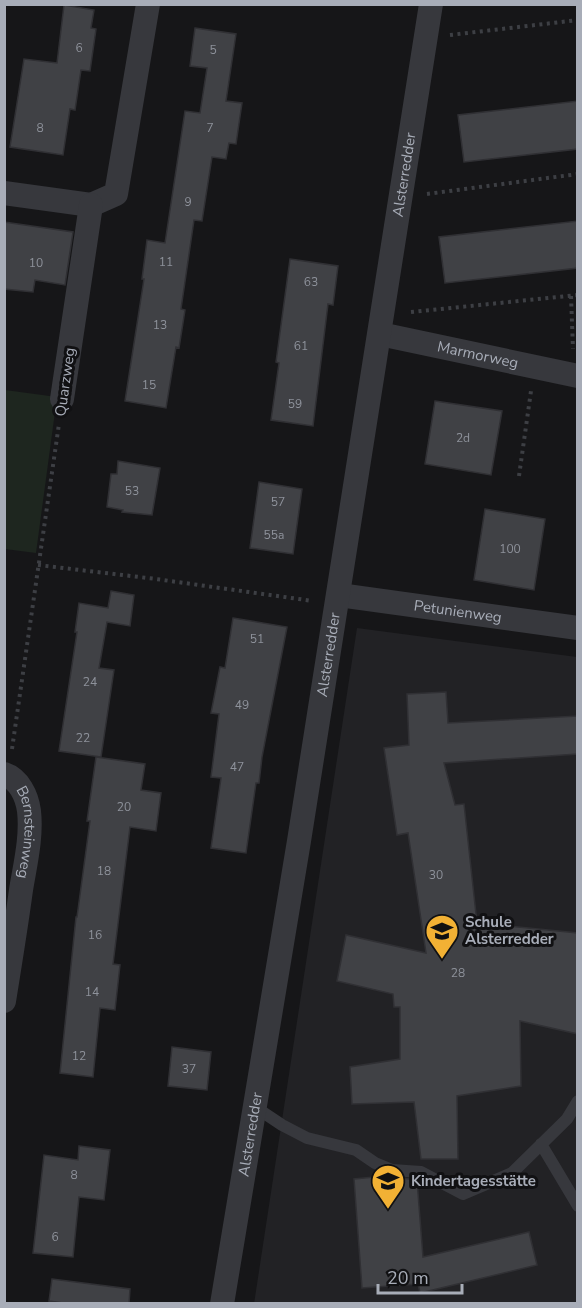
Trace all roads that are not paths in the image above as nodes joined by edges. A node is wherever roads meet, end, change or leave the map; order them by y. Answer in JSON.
{"nodes":[{"id":1,"x":148,"y":4,"type":"edge"},
{"id":2,"x":431,"y":4,"type":"edge"},
{"id":3,"x":4,"y":193,"type":"edge"},
{"id":4,"x":91,"y":205,"type":"junction"},
{"id":5,"x":382,"y":325,"type":"junction"},
{"id":6,"x":576,"y":375,"type":"edge"},
{"id":7,"x":62,"y":399,"type":"road end"},
{"id":8,"x":338,"y":600,"type":"junction"},
{"id":9,"x":578,"y":628,"type":"edge"},
{"id":10,"x":7,"y":775,"type":"edge"},
{"id":11,"x":4,"y":1001,"type":"edge"},
{"id":12,"x":578,"y":1101,"type":"edge"},
{"id":13,"x":255,"y":1107,"type":"junction"},
{"id":14,"x":542,"y":1144,"type":"junction"},
{"id":15,"x":578,"y":1206,"type":"edge"},
{"id":16,"x":222,"y":1304,"type":"edge"}],
"edges":[{"from":1,"to":4,"type":"street"},
{"from":2,"to":5,"type":"street","name":"Alsterredder"},
{"from":3,"to":4,"type":"street"},
{"from":4,"to":7,"type":"street","name":"Quarzweg"},
{"from":5,"to":6,"type":"street","name":"Marmorweg"},
{"from":5,"to":8,"type":"street","name":"Alsterredder"},
{"from":8,"to":9,"type":"street","name":"Petunienweg"},
{"from":8,"to":13,"type":"street","name":"Alsterredder"},
{"from":10,"to":11,"type":"street","name":"Bernsteinweg"},
{"from":12,"to":14,"type":"lane"},
{"from":13,"to":14,"type":"lane"},
{"from":13,"to":16,"type":"street","name":"Alsterredder"},
{"from":14,"to":15,"type":"lane"}]}
